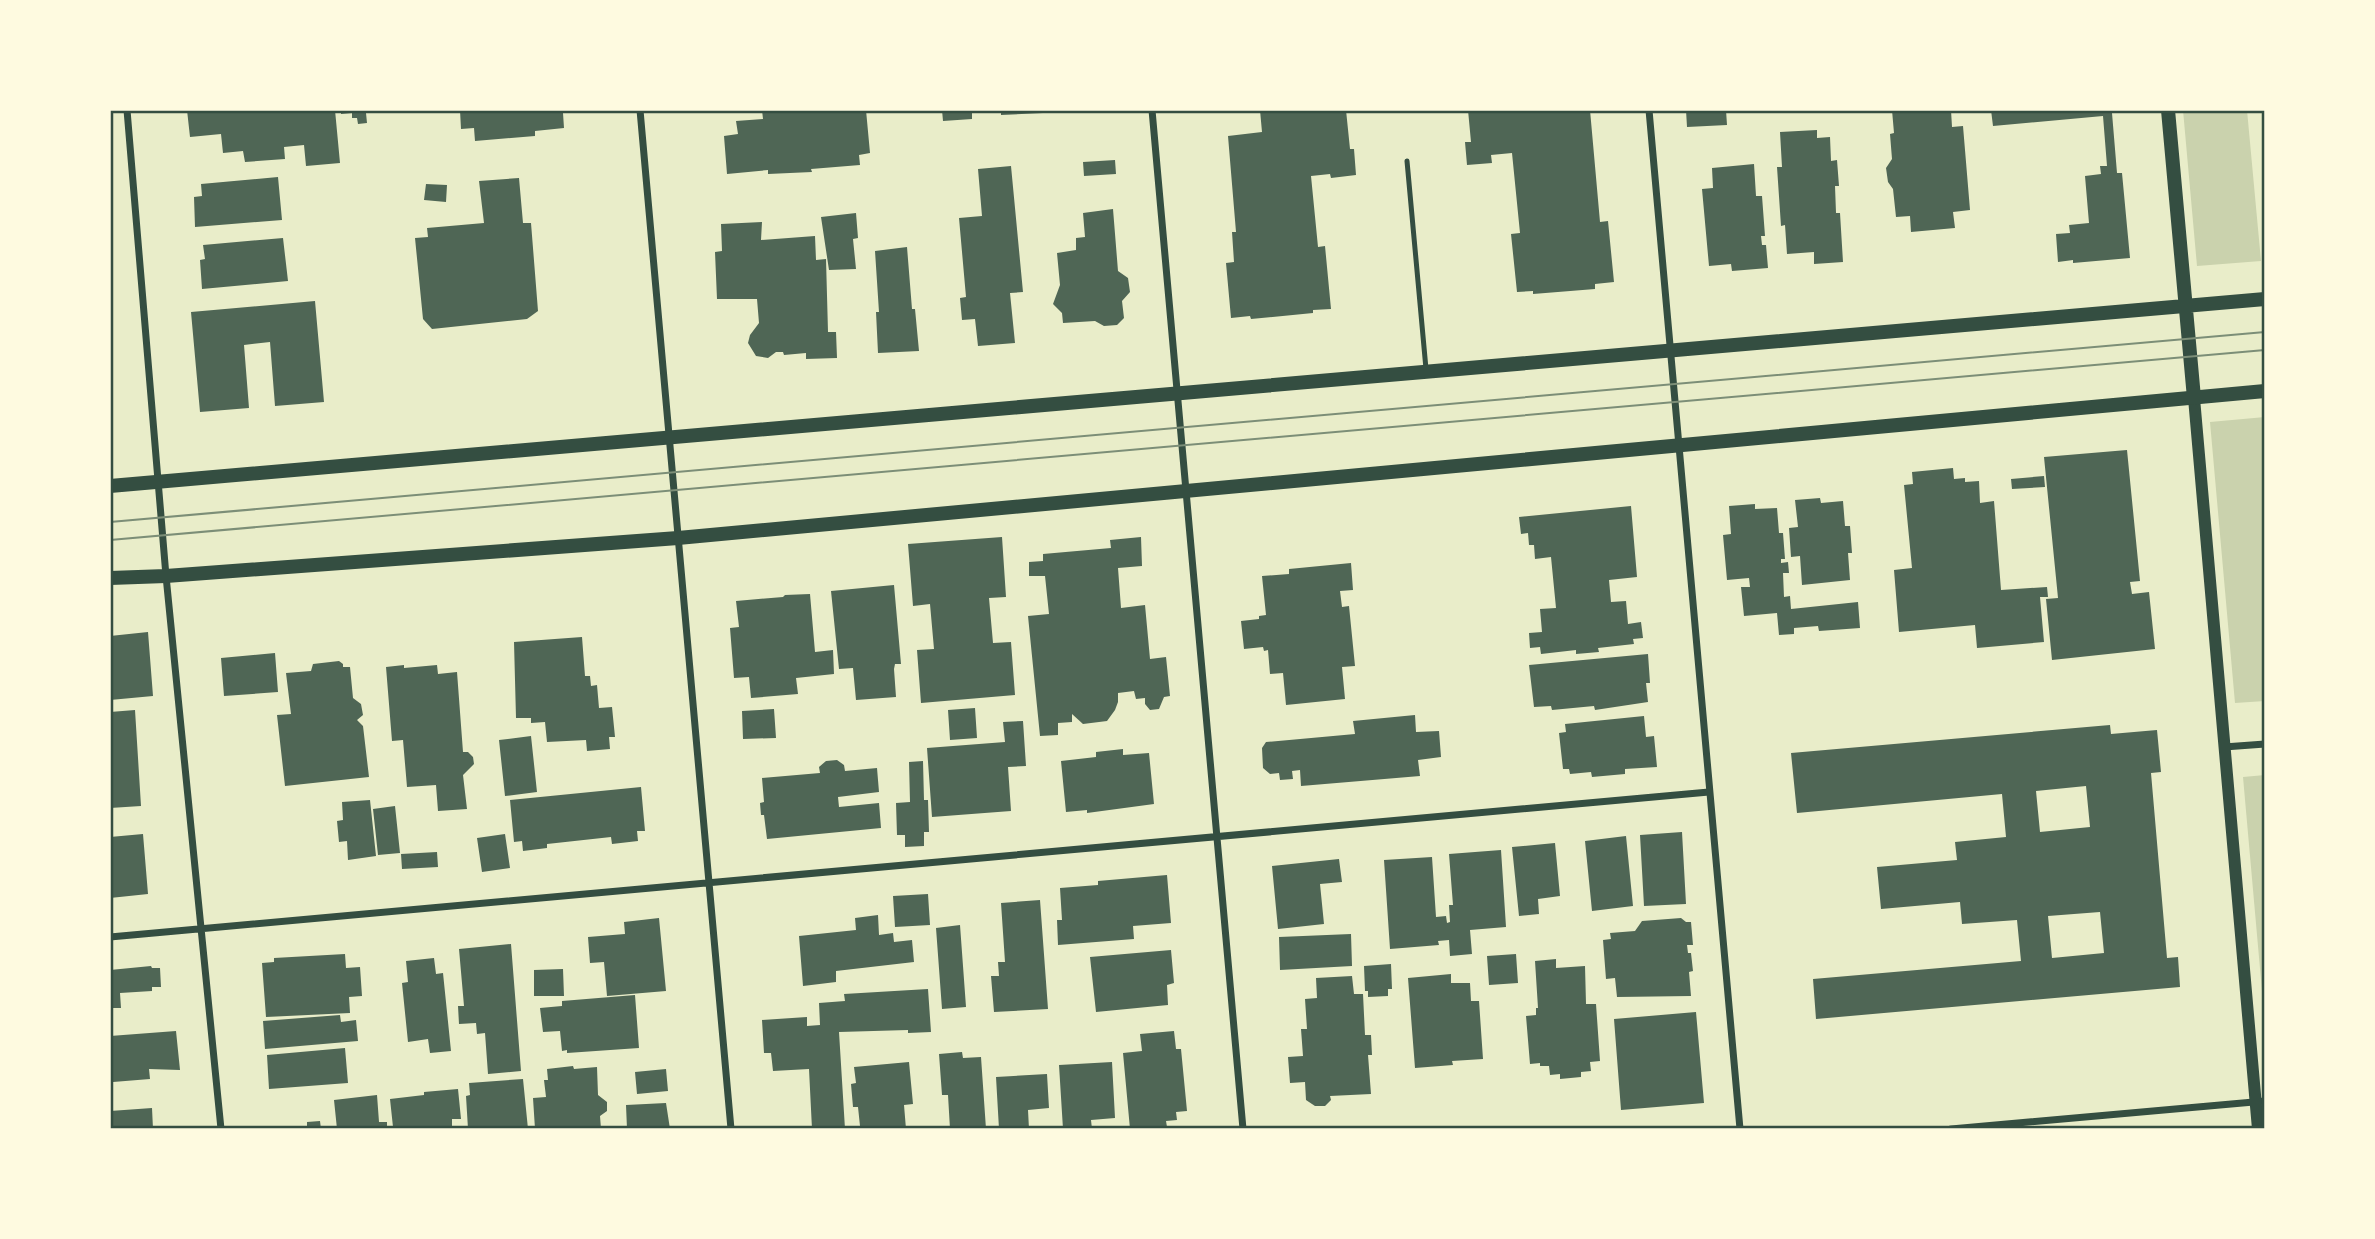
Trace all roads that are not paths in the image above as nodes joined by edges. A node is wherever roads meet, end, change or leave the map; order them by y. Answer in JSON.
{"nodes":[{"id":1,"x":127,"y":110,"type":"edge"},
{"id":2,"x":640,"y":110,"type":"edge"},
{"id":3,"x":1152,"y":110,"type":"edge"},
{"id":4,"x":1649,"y":110,"type":"edge"},
{"id":5,"x":2168,"y":110,"type":"edge"},
{"id":6,"x":1407,"y":161,"type":"dead end"},
{"id":7,"x":2265,"y":299,"type":"edge"},
{"id":8,"x":2186,"y":306,"type":"junction"},
{"id":9,"x":1670,"y":351,"type":"junction"},
{"id":10,"x":1426,"y":372,"type":"junction"},
{"id":11,"x":2265,"y":391,"type":"edge"},
{"id":12,"x":1177,"y":395,"type":"junction"},
{"id":13,"x":2194,"y":398,"type":"junction"},
{"id":14,"x":670,"y":439,"type":"junction"},
{"id":15,"x":1679,"y":446,"type":"junction"},
{"id":16,"x":159,"y":483,"type":"junction"},
{"id":17,"x":110,"y":486,"type":"edge"},
{"id":18,"x":1186,"y":491,"type":"junction"},
{"id":19,"x":678,"y":538,"type":"junction"},
{"id":20,"x":166,"y":576,"type":"junction"},
{"id":21,"x":110,"y":578,"type":"edge"},
{"id":22,"x":2265,"y":744,"type":"edge"},
{"id":23,"x":2224,"y":747,"type":"junction"},
{"id":24,"x":1709,"y":792,"type":"junction"},
{"id":25,"x":1217,"y":837,"type":"junction"},
{"id":26,"x":709,"y":882,"type":"junction"},
{"id":27,"x":202,"y":928,"type":"junction"},
{"id":28,"x":110,"y":937,"type":"edge"},
{"id":29,"x":2260,"y":1102,"type":"edge"},
{"id":30,"x":221,"y":1129,"type":"edge"},
{"id":31,"x":731,"y":1129,"type":"edge"},
{"id":32,"x":1243,"y":1129,"type":"edge"},
{"id":33,"x":1740,"y":1129,"type":"edge"},
{"id":34,"x":1951,"y":1129,"type":"edge"},
{"id":35,"x":2258,"y":1129,"type":"edge"}],
"edges":[{"from":1,"to":16,"type":"street"},
{"from":2,"to":14,"type":"street"},
{"from":3,"to":12,"type":"street"},
{"from":4,"to":9,"type":"street"},
{"from":5,"to":8,"type":"main road"},
{"from":6,"to":10,"type":"lane"},
{"from":7,"to":8,"type":"main road"},
{"from":8,"to":9,"type":"main road"},
{"from":8,"to":13,"type":"main road"},
{"from":9,"to":10,"type":"main road"},
{"from":9,"to":15,"type":"street"},
{"from":10,"to":12,"type":"main road"},
{"from":11,"to":13,"type":"main road"},
{"from":12,"to":14,"type":"main road"},
{"from":12,"to":18,"type":"street"},
{"from":13,"to":15,"type":"main road"},
{"from":13,"to":23,"type":"street"},
{"from":14,"to":16,"type":"main road"},
{"from":14,"to":19,"type":"street"},
{"from":15,"to":18,"type":"main road"},
{"from":15,"to":24,"type":"street"},
{"from":16,"to":17,"type":"main road"},
{"from":16,"to":20,"type":"street"},
{"from":18,"to":19,"type":"main road"},
{"from":18,"to":25,"type":"street"},
{"from":19,"to":20,"type":"main road"},
{"from":19,"to":26,"type":"street"},
{"from":20,"to":21,"type":"main road"},
{"from":20,"to":27,"type":"street"},
{"from":22,"to":23,"type":"street"},
{"from":23,"to":29,"type":"street"},
{"from":24,"to":25,"type":"street"},
{"from":24,"to":33,"type":"street"},
{"from":25,"to":26,"type":"street"},
{"from":25,"to":32,"type":"street"},
{"from":26,"to":27,"type":"street"},
{"from":26,"to":31,"type":"street"},
{"from":27,"to":28,"type":"street"},
{"from":27,"to":30,"type":"street"},
{"from":29,"to":34,"type":"street"},
{"from":29,"to":35,"type":"street"}]}
